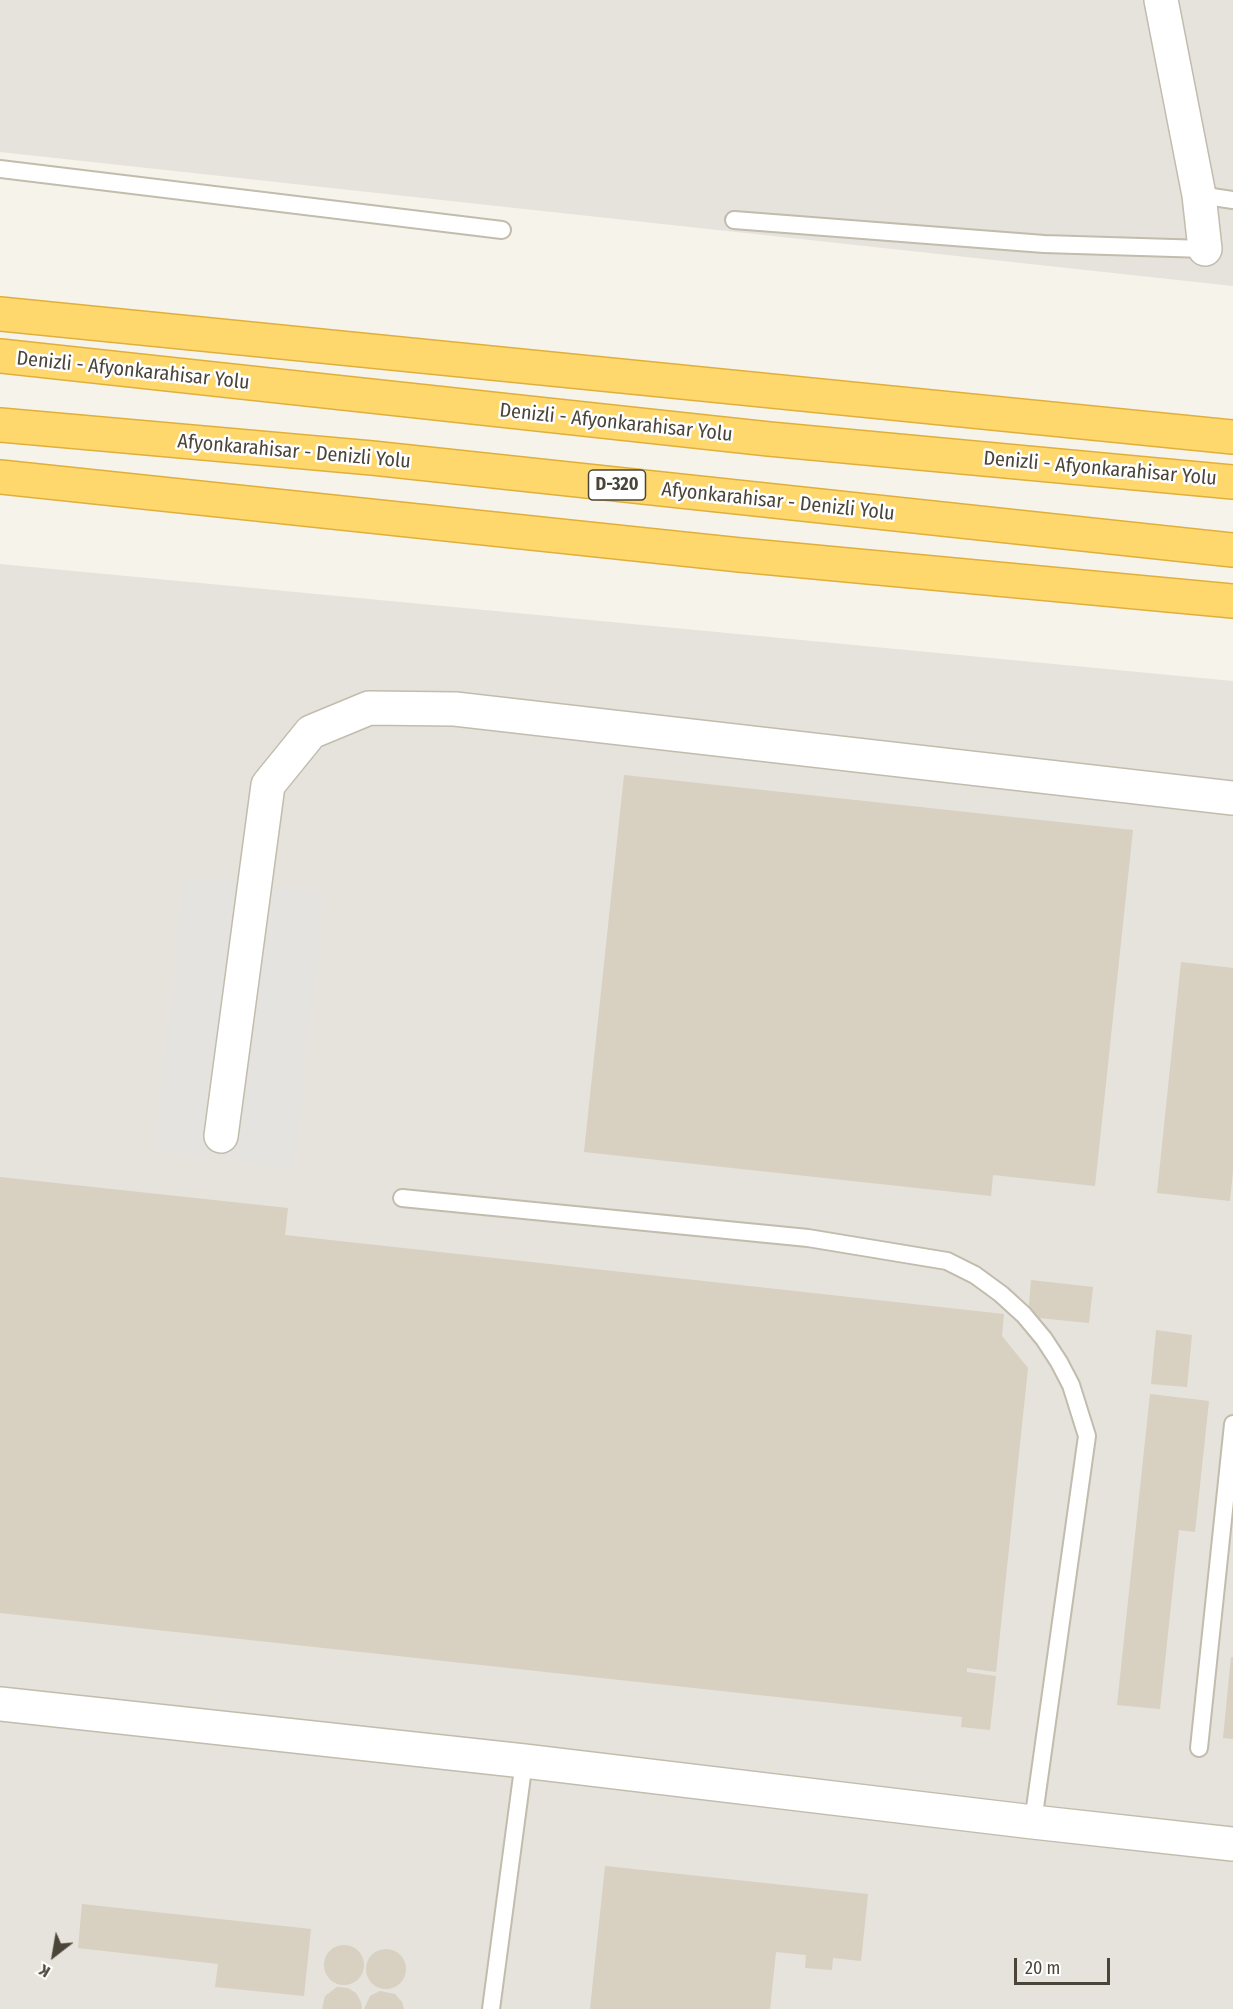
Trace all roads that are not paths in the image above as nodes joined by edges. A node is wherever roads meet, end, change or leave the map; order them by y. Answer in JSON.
{"nodes":[{"id":1,"x":1161,"y":0,"type":"edge"},
{"id":2,"x":0,"y":170,"type":"edge"},
{"id":3,"x":1200,"y":195,"type":"junction"},
{"id":4,"x":1233,"y":200,"type":"edge"},
{"id":5,"x":735,"y":220,"type":"dead end"},
{"id":6,"x":502,"y":230,"type":"dead end"},
{"id":7,"x":1204,"y":249,"type":"joint"},
{"id":8,"x":0,"y":314,"type":"edge"},
{"id":9,"x":0,"y":356,"type":"edge"},
{"id":10,"x":0,"y":425,"type":"edge"},
{"id":11,"x":1233,"y":437,"type":"edge"},
{"id":12,"x":0,"y":477,"type":"edge"},
{"id":13,"x":1233,"y":482,"type":"edge"},
{"id":14,"x":1233,"y":550,"type":"edge"},
{"id":15,"x":1233,"y":601,"type":"edge"},
{"id":16,"x":1233,"y":798,"type":"edge"},
{"id":17,"x":221,"y":1136,"type":"dead end"},
{"id":18,"x":402,"y":1198,"type":"dead end"},
{"id":19,"x":1233,"y":1424,"type":"edge"},
{"id":20,"x":0,"y":1704,"type":"edge"},
{"id":21,"x":1199,"y":1748,"type":"dead end"},
{"id":22,"x":525,"y":1761,"type":"junction"},
{"id":23,"x":1034,"y":1822,"type":"junction"},
{"id":24,"x":1233,"y":1844,"type":"edge"},
{"id":25,"x":491,"y":2009,"type":"edge"}],
"edges":[{"from":1,"to":3,"type":"street"},
{"from":2,"to":6,"type":"lane"},
{"from":3,"to":4,"type":"lane"},
{"from":3,"to":7,"type":"street"},
{"from":5,"to":7,"type":"lane"},
{"from":8,"to":11,"type":"highway"},
{"from":9,"to":13,"type":"highway","name":"Denizli - Afyonkarahisar Yolu"},
{"from":10,"to":14,"type":"highway","name":"Afyonkarahisar - Denizli Yolu","number":"D-320"},
{"from":12,"to":15,"type":"highway"},
{"from":16,"to":17,"type":"street"},
{"from":18,"to":23,"type":"lane"},
{"from":19,"to":21,"type":"lane"},
{"from":20,"to":22,"type":"street"},
{"from":22,"to":23,"type":"street"},
{"from":22,"to":25,"type":"lane"},
{"from":23,"to":24,"type":"street"}]}
